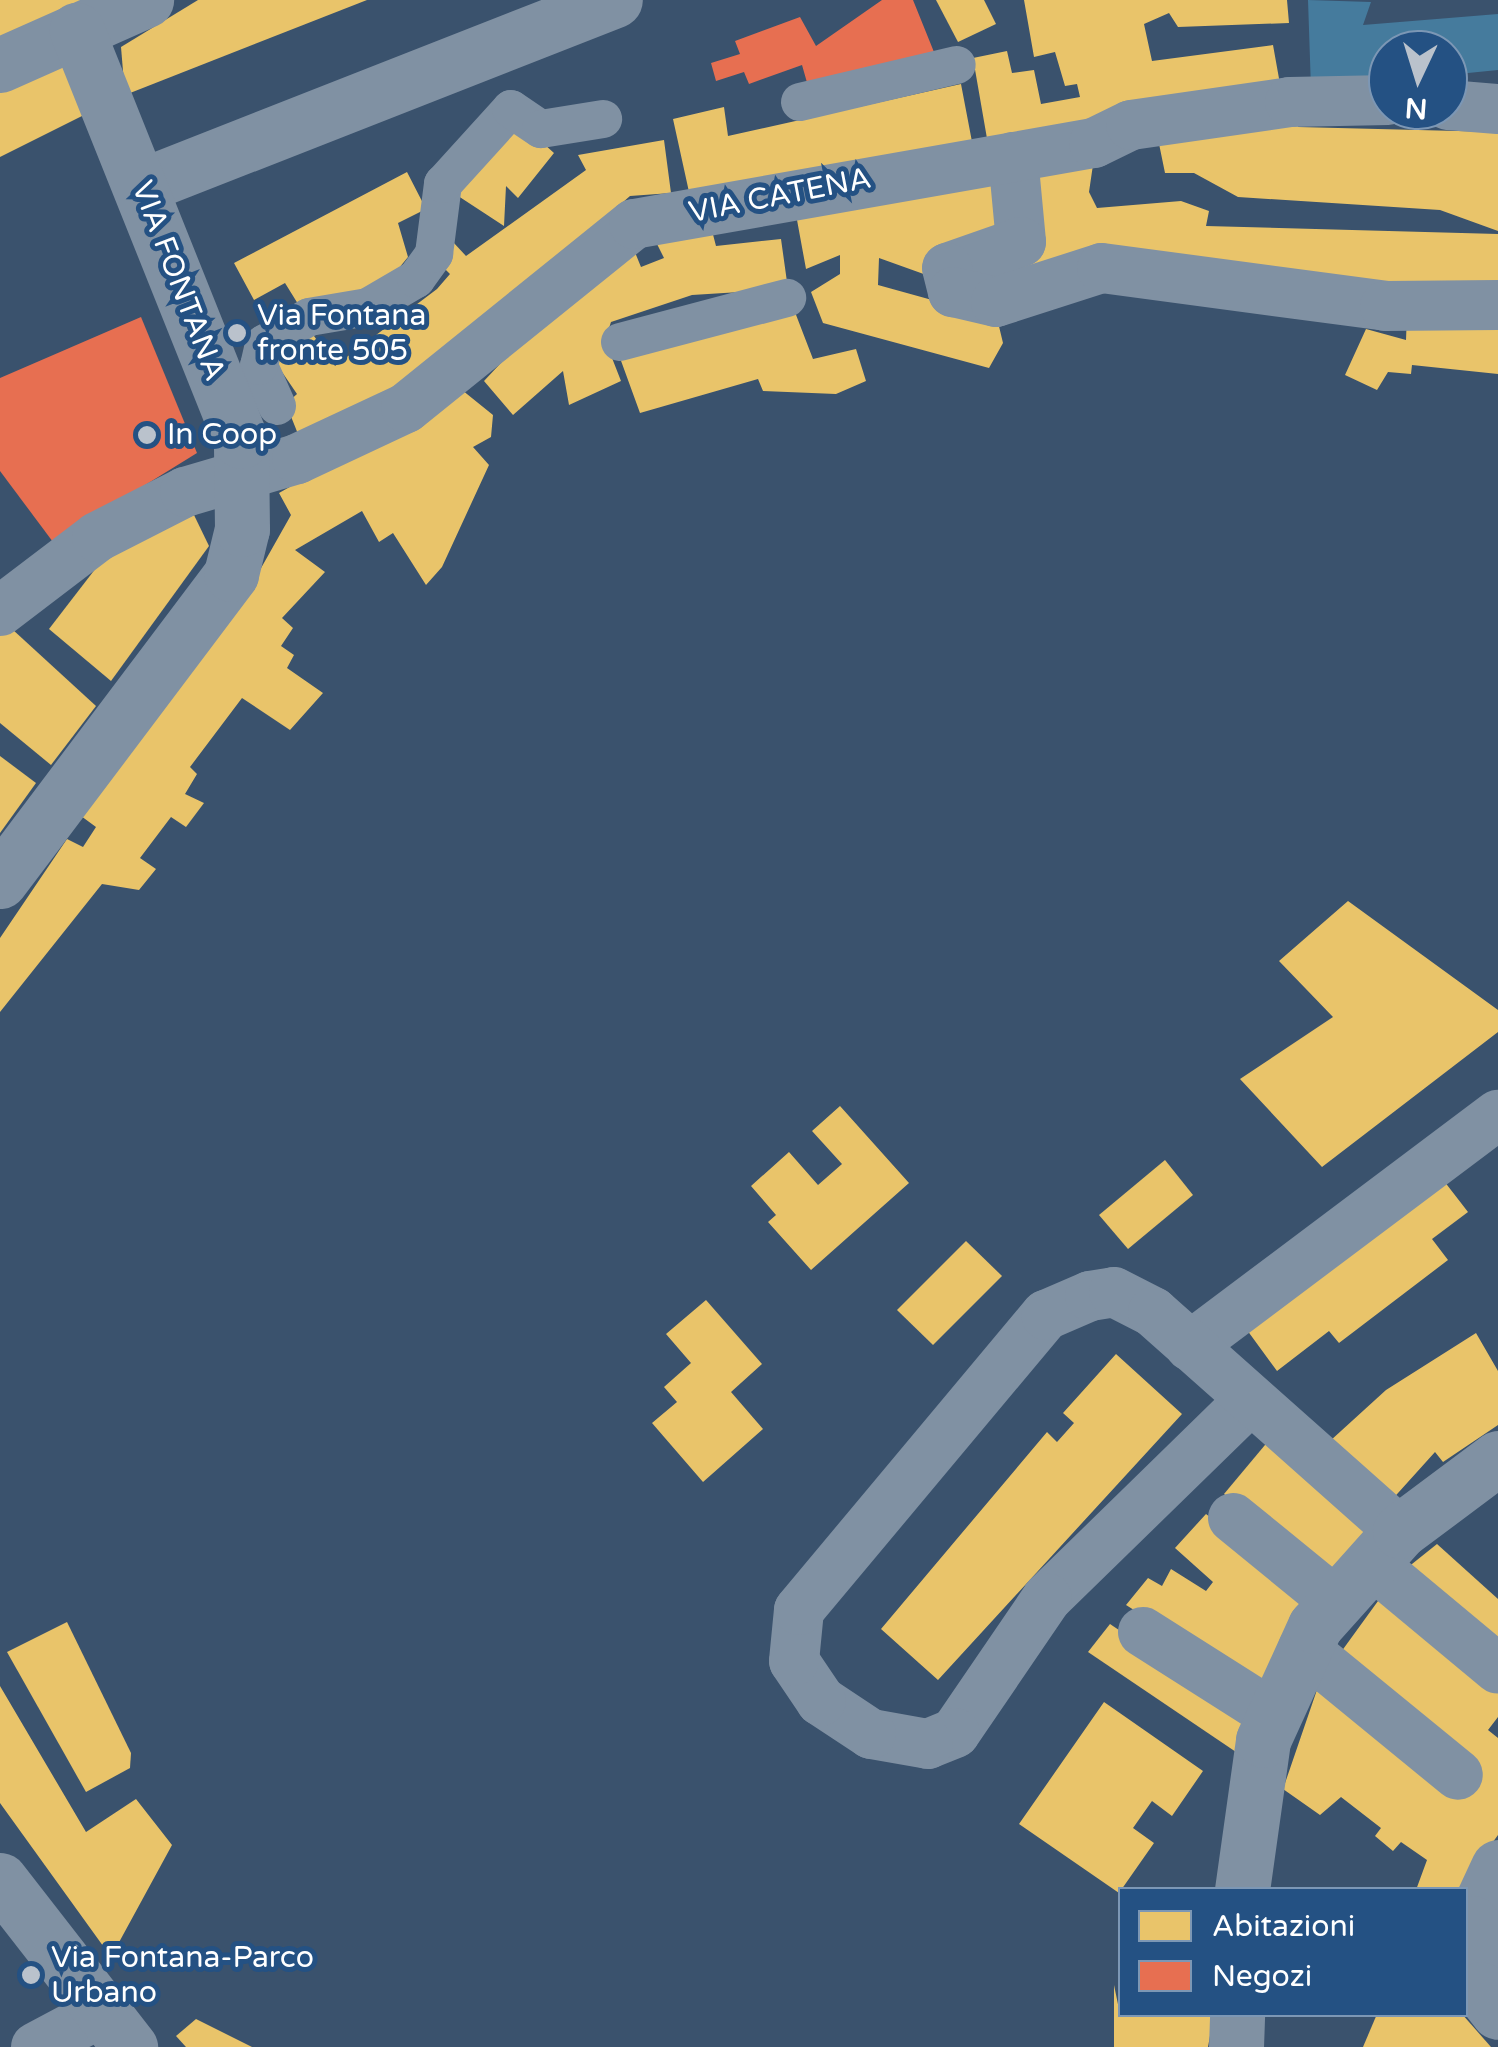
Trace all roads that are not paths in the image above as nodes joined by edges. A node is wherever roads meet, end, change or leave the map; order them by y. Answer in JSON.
{"nodes":[{"id":1,"x":146,"y":0,"type":"edge"},
{"id":2,"x":595,"y":4,"type":"edge"},
{"id":3,"x":77,"y":30,"type":"junction"},
{"id":4,"x":0,"y":65,"type":"edge"},
{"id":5,"x":956,"y":65,"type":"dead end"},
{"id":6,"x":1368,"y":100,"type":"edge"},
{"id":7,"x":800,"y":102,"type":"dead end"},
{"id":8,"x":1468,"y":107,"type":"edge"},
{"id":9,"x":1498,"y":109,"type":"edge"},
{"id":10,"x":603,"y":120,"type":"dead end"},
{"id":11,"x":1013,"y":157,"type":"junction"},
{"id":12,"x":140,"y":186,"type":"junction"},
{"id":13,"x":787,"y":298,"type":"dead end"},
{"id":14,"x":1498,"y":305,"type":"edge"},
{"id":15,"x":620,"y":342,"type":"dead end"},
{"id":16,"x":277,"y":406,"type":"dead end"},
{"id":17,"x":244,"y":479,"type":"junction"},
{"id":18,"x":0,"y":611,"type":"edge"},
{"id":19,"x":0,"y":882,"type":"edge"},
{"id":20,"x":1498,"y":1116,"type":"edge"},
{"id":21,"x":1190,"y":1346,"type":"junction"},
{"id":22,"x":1250,"y":1402,"type":"junction"},
{"id":23,"x":1498,"y":1458,"type":"edge"},
{"id":24,"x":1234,"y":1518,"type":"dead end"},
{"id":25,"x":1369,"y":1565,"type":"junction"},
{"id":26,"x":1143,"y":1632,"type":"dead end"},
{"id":27,"x":1303,"y":1648,"type":"junction"},
{"id":28,"x":1498,"y":1669,"type":"edge"},
{"id":29,"x":1272,"y":1714,"type":"junction"},
{"id":30,"x":1458,"y":1775,"type":"dead end"},
{"id":31,"x":1498,"y":1868,"type":"edge"},
{"id":32,"x":1242,"y":1887,"type":"edge"},
{"id":33,"x":5,"y":1896,"type":"edge"},
{"id":34,"x":1498,"y":2012,"type":"edge"},
{"id":35,"x":1237,"y":2017,"type":"edge"},
{"id":36,"x":116,"y":2029,"type":"edge"},
{"id":37,"x":36,"y":2047,"type":"edge"},
{"id":38,"x":1236,"y":2047,"type":"edge"}],
"edges":[{"from":1,"to":3,"type":"street"},
{"from":2,"to":12,"type":"street"},
{"from":3,"to":4,"type":"street"},
{"from":3,"to":12,"type":"street","name":"VIA FONTANA"},
{"from":5,"to":7,"type":"street"},
{"from":6,"to":11,"type":"street","name":"VIA CATENA"},
{"from":8,"to":9,"type":"street"},
{"from":10,"to":16,"type":"street"},
{"from":11,"to":14,"type":"street"},
{"from":11,"to":17,"type":"street","name":"VIA CATENA"},
{"from":12,"to":17,"type":"street","name":"VIA FONTANA"},
{"from":13,"to":15,"type":"street"},
{"from":17,"to":18,"type":"street","name":"VIA CATENA"},
{"from":17,"to":19,"type":"street","name":"VIA FONTANA"},
{"from":20,"to":21,"type":"street"},
{"from":21,"to":22,"type":"street"},
{"from":21,"to":22,"type":"street"},
{"from":22,"to":25,"type":"street"},
{"from":23,"to":25,"type":"street"},
{"from":24,"to":25,"type":"street"},
{"from":25,"to":27,"type":"street"},
{"from":25,"to":28,"type":"street"},
{"from":26,"to":29,"type":"street"},
{"from":27,"to":29,"type":"street"},
{"from":27,"to":30,"type":"street"},
{"from":29,"to":32,"type":"street"},
{"from":31,"to":34,"type":"street"},
{"from":33,"to":36,"type":"street"},
{"from":35,"to":38,"type":"street"},
{"from":36,"to":37,"type":"street"}]}
